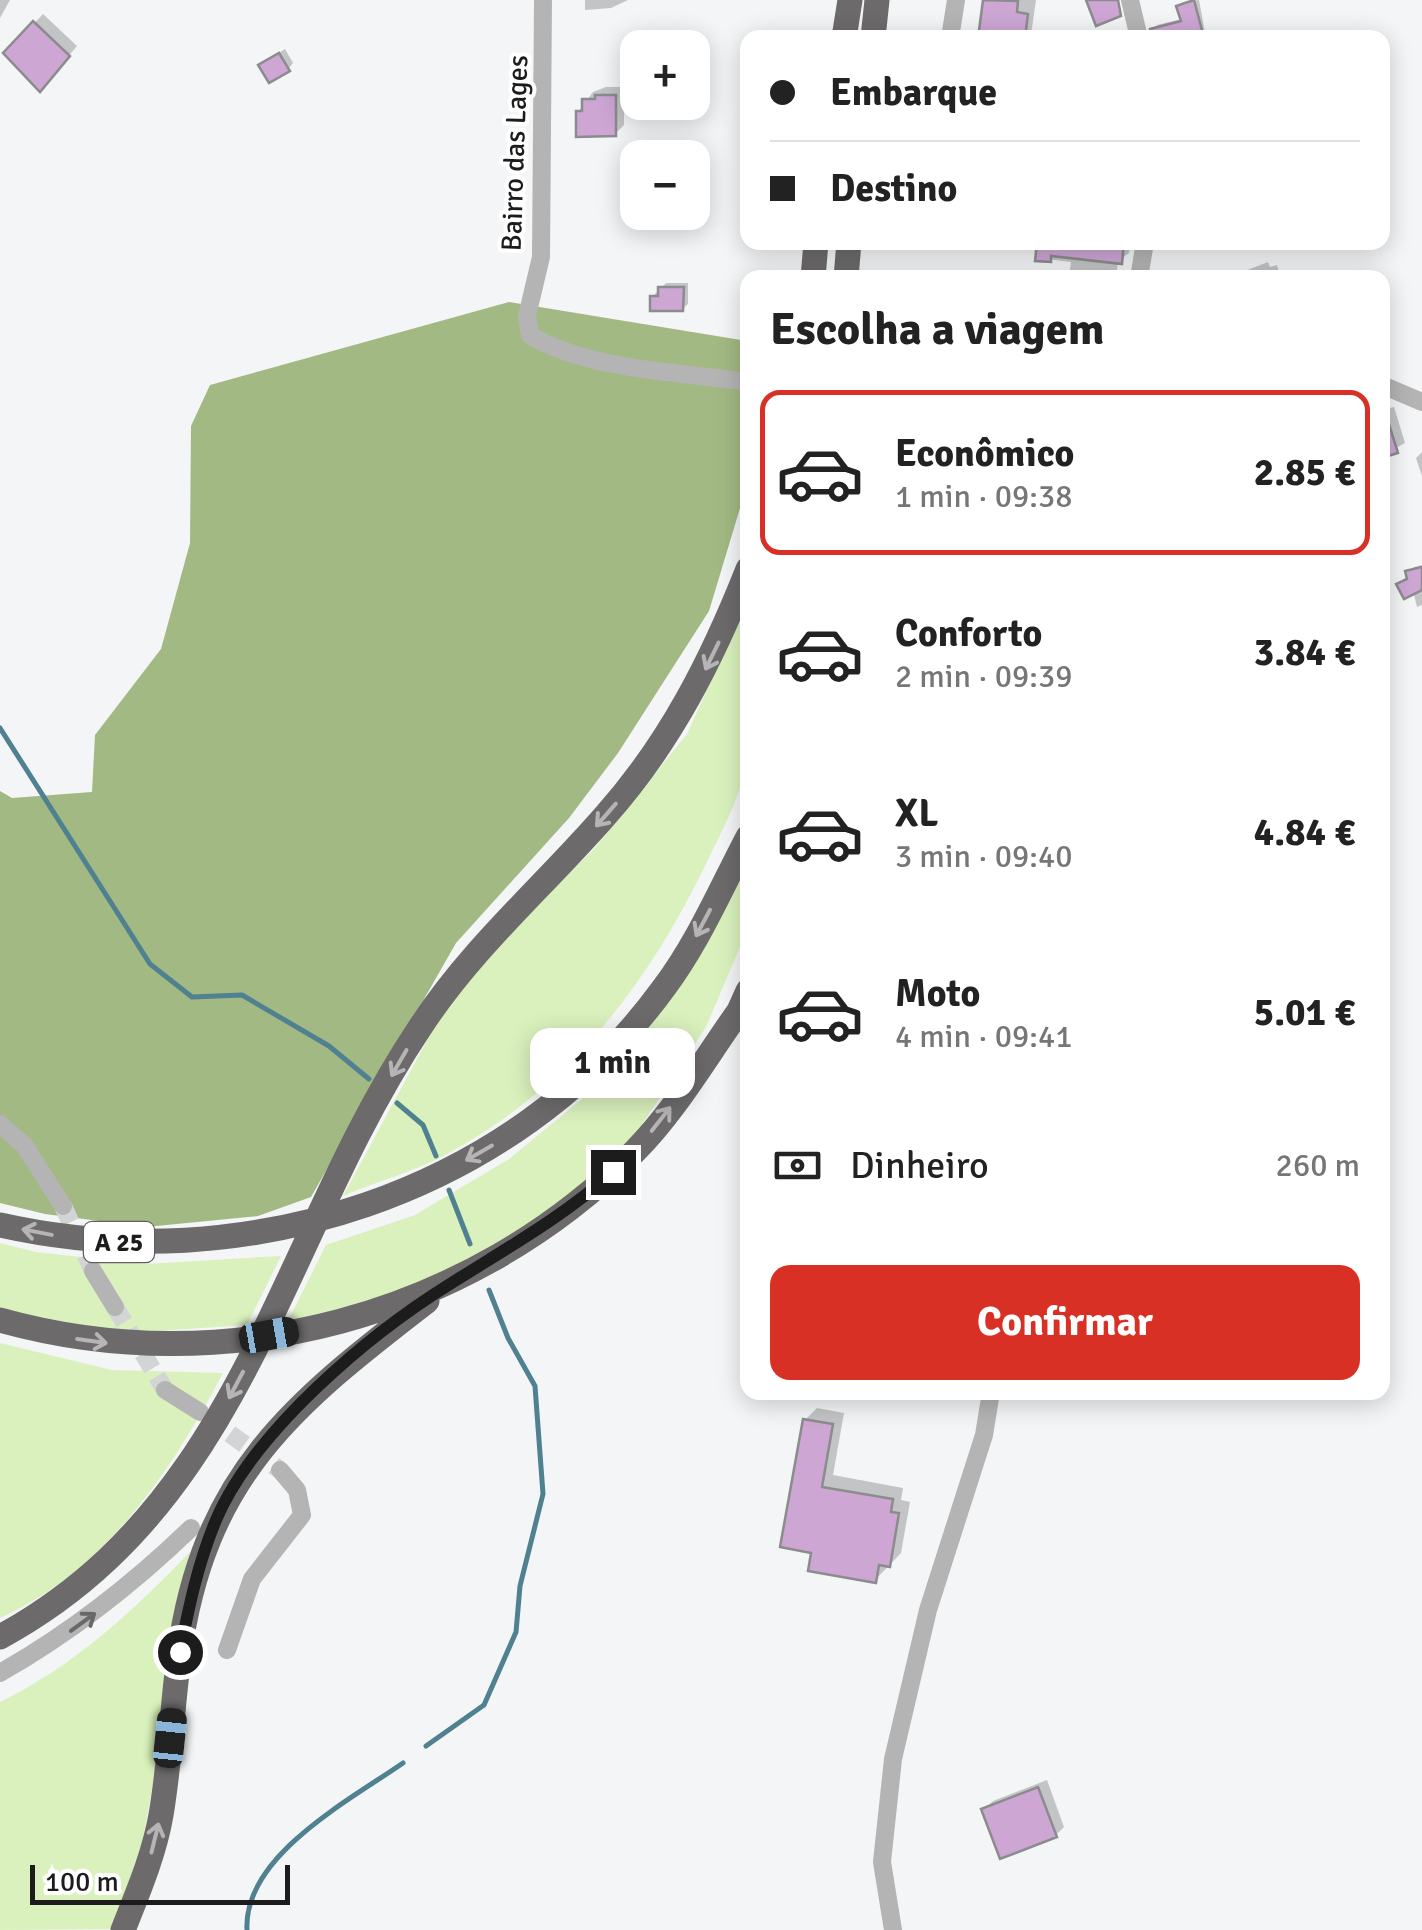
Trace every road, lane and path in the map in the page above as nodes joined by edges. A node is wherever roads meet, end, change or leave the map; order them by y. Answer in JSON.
{"nodes":[{"id":1,"x":544,"y":0,"type":"edge"},
{"id":2,"x":850,"y":0,"type":"edge"},
{"id":3,"x":877,"y":0,"type":"edge"},
{"id":4,"x":956,"y":0,"type":"edge"},
{"id":5,"x":1130,"y":0,"type":"edge"},
{"id":6,"x":845,"y":30,"type":"edge"},
{"id":7,"x":874,"y":30,"type":"edge"},
{"id":8,"x":951,"y":30,"type":"edge"},
{"id":9,"x":1136,"y":30,"type":"edge"},
{"id":10,"x":740,"y":381,"type":"edge"},
{"id":11,"x":1390,"y":388,"type":"edge"},
{"id":12,"x":1422,"y":402,"type":"edge"},
{"id":13,"x":740,"y":589,"type":"edge"},
{"id":14,"x":740,"y":852,"type":"edge"},
{"id":15,"x":740,"y":1009,"type":"edge"},
{"id":16,"x":0,"y":1124,"type":"edge"},
{"id":17,"x":63,"y":1206,"type":"tunnel mouth"},
{"id":18,"x":0,"y":1225,"type":"edge"},
{"id":19,"x":93,"y":1271,"type":"tunnel mouth"},
{"id":20,"x":448,"y":1285,"type":"junction"},
{"id":21,"x":114,"y":1307,"type":"tunnel mouth"},
{"id":22,"x":0,"y":1320,"type":"edge"},
{"id":23,"x":165,"y":1390,"type":"tunnel mouth"},
{"id":24,"x":990,"y":1400,"type":"edge"},
{"id":25,"x":200,"y":1412,"type":"tunnel mouth"},
{"id":26,"x":280,"y":1470,"type":"tunnel mouth"},
{"id":27,"x":191,"y":1528,"type":"dead end"},
{"id":28,"x":0,"y":1637,"type":"edge"},
{"id":29,"x":227,"y":1650,"type":"dead end"},
{"id":30,"x":0,"y":1672,"type":"edge"},
{"id":31,"x":123,"y":1930,"type":"edge"},
{"id":32,"x":893,"y":1930,"type":"edge"}],
"edges":[{"from":1,"to":10,"type":"street","name":"Bairro das Lages"},
{"from":2,"to":6,"type":"highway"},
{"from":3,"to":7,"type":"highway"},
{"from":4,"to":8,"type":"street"},
{"from":5,"to":9,"type":"street"},
{"from":11,"to":12,"type":"street"},
{"from":13,"to":28,"type":"highway","one_way":true},
{"from":14,"to":18,"type":"highway","number":"A 25","one_way":true},
{"from":20,"to":15,"type":"highway","one_way":true},
{"from":16,"to":17,"type":"street"},
{"from":19,"to":21,"type":"street"},
{"from":22,"to":20,"type":"highway","one_way":true},
{"from":31,"to":20,"type":"highway","one_way":true},
{"from":23,"to":25,"type":"street"},
{"from":24,"to":32,"type":"street"},
{"from":26,"to":29,"type":"street"},
{"from":30,"to":27,"type":"street","one_way":true}]}
